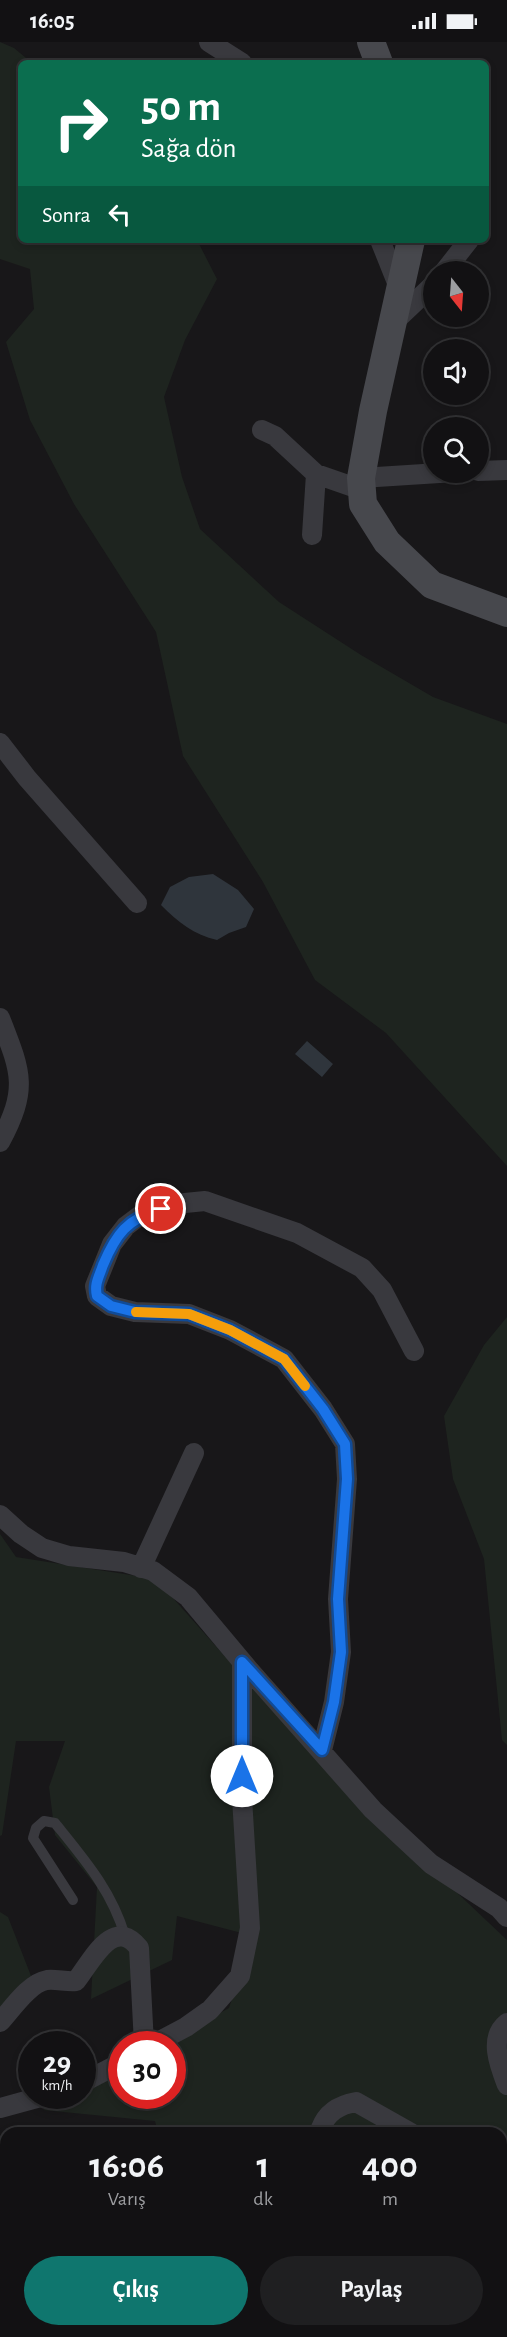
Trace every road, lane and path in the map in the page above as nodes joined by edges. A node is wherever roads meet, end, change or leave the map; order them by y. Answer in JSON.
{"nodes":[{"id":1,"x":209,"y":42,"type":"edge"},
{"id":2,"x":370,"y":42,"type":"edge"},
{"id":3,"x":237,"y":60,"type":"edge"},
{"id":4,"x":378,"y":60,"type":"edge"},
{"id":5,"x":381,"y":243,"type":"edge"},
{"id":6,"x":410,"y":243,"type":"edge"},
{"id":7,"x":467,"y":243,"type":"edge"},
{"id":8,"x":453,"y":261,"type":"edge"},
{"id":9,"x":400,"y":290,"type":"junction"},
{"id":10,"x":423,"y":294,"type":"edge"},
{"id":11,"x":394,"y":322,"type":"junction"},
{"id":12,"x":262,"y":430,"type":"dead end"},
{"id":13,"x":507,"y":470,"type":"edge"},
{"id":14,"x":489,"y":471,"type":"edge"},
{"id":15,"x":316,"y":474,"type":"junction"},
{"id":16,"x":423,"y":476,"type":"edge"},
{"id":17,"x":361,"y":484,"type":"junction"},
{"id":18,"x":312,"y":535,"type":"dead end"},
{"id":19,"x":507,"y":613,"type":"edge"},
{"id":20,"x":0,"y":743,"type":"edge"},
{"id":21,"x":137,"y":903,"type":"dead end"},
{"id":22,"x":0,"y":1018,"type":"edge"},
{"id":23,"x":0,"y":1142,"type":"edge"},
{"id":24,"x":414,"y":1351,"type":"dead end"},
{"id":25,"x":194,"y":1453,"type":"dead end"},
{"id":26,"x":0,"y":1515,"type":"edge"},
{"id":27,"x":141,"y":1568,"type":"junction"},
{"id":28,"x":242,"y":1662,"type":"junction"},
{"id":29,"x":322,"y":1750,"type":"junction"},
{"id":30,"x":73,"y":1900,"type":"dead end"},
{"id":31,"x":507,"y":1917,"type":"edge"},
{"id":32,"x":125,"y":1936,"type":"junction"},
{"id":33,"x":0,"y":2022,"type":"edge"},
{"id":34,"x":507,"y":2023,"type":"edge"},
{"id":35,"x":143,"y":2031,"type":"edge"},
{"id":36,"x":178,"y":2031,"type":"edge"},
{"id":37,"x":507,"y":2085,"type":"edge"},
{"id":38,"x":18,"y":2103,"type":"edge"},
{"id":39,"x":0,"y":2108,"type":"edge"},
{"id":40,"x":321,"y":2127,"type":"edge"},
{"id":41,"x":400,"y":2127,"type":"edge"}],
"edges":[{"from":1,"to":3,"type":"street"},
{"from":2,"to":4,"type":"street"},
{"from":5,"to":9,"type":"street"},
{"from":6,"to":9,"type":"street"},
{"from":7,"to":8,"type":"street"},
{"from":9,"to":11,"type":"street"},
{"from":10,"to":11,"type":"street"},
{"from":11,"to":17,"type":"street"},
{"from":12,"to":15,"type":"street"},
{"from":13,"to":14,"type":"street"},
{"from":15,"to":17,"type":"street"},
{"from":15,"to":18,"type":"street"},
{"from":16,"to":17,"type":"street"},
{"from":17,"to":19,"type":"street"},
{"from":20,"to":21,"type":"street"},
{"from":22,"to":23,"type":"street"},
{"from":24,"to":29,"type":"street"},
{"from":25,"to":27,"type":"street"},
{"from":26,"to":27,"type":"street"},
{"from":27,"to":28,"type":"street"},
{"from":28,"to":29,"type":"street"},
{"from":28,"to":36,"type":"street"},
{"from":29,"to":31,"type":"street"},
{"from":30,"to":32,"type":"lane"},
{"from":32,"to":33,"type":"street"},
{"from":32,"to":35,"type":"street"},
{"from":34,"to":37,"type":"street"},
{"from":38,"to":39,"type":"street"},
{"from":40,"to":41,"type":"street"}]}
